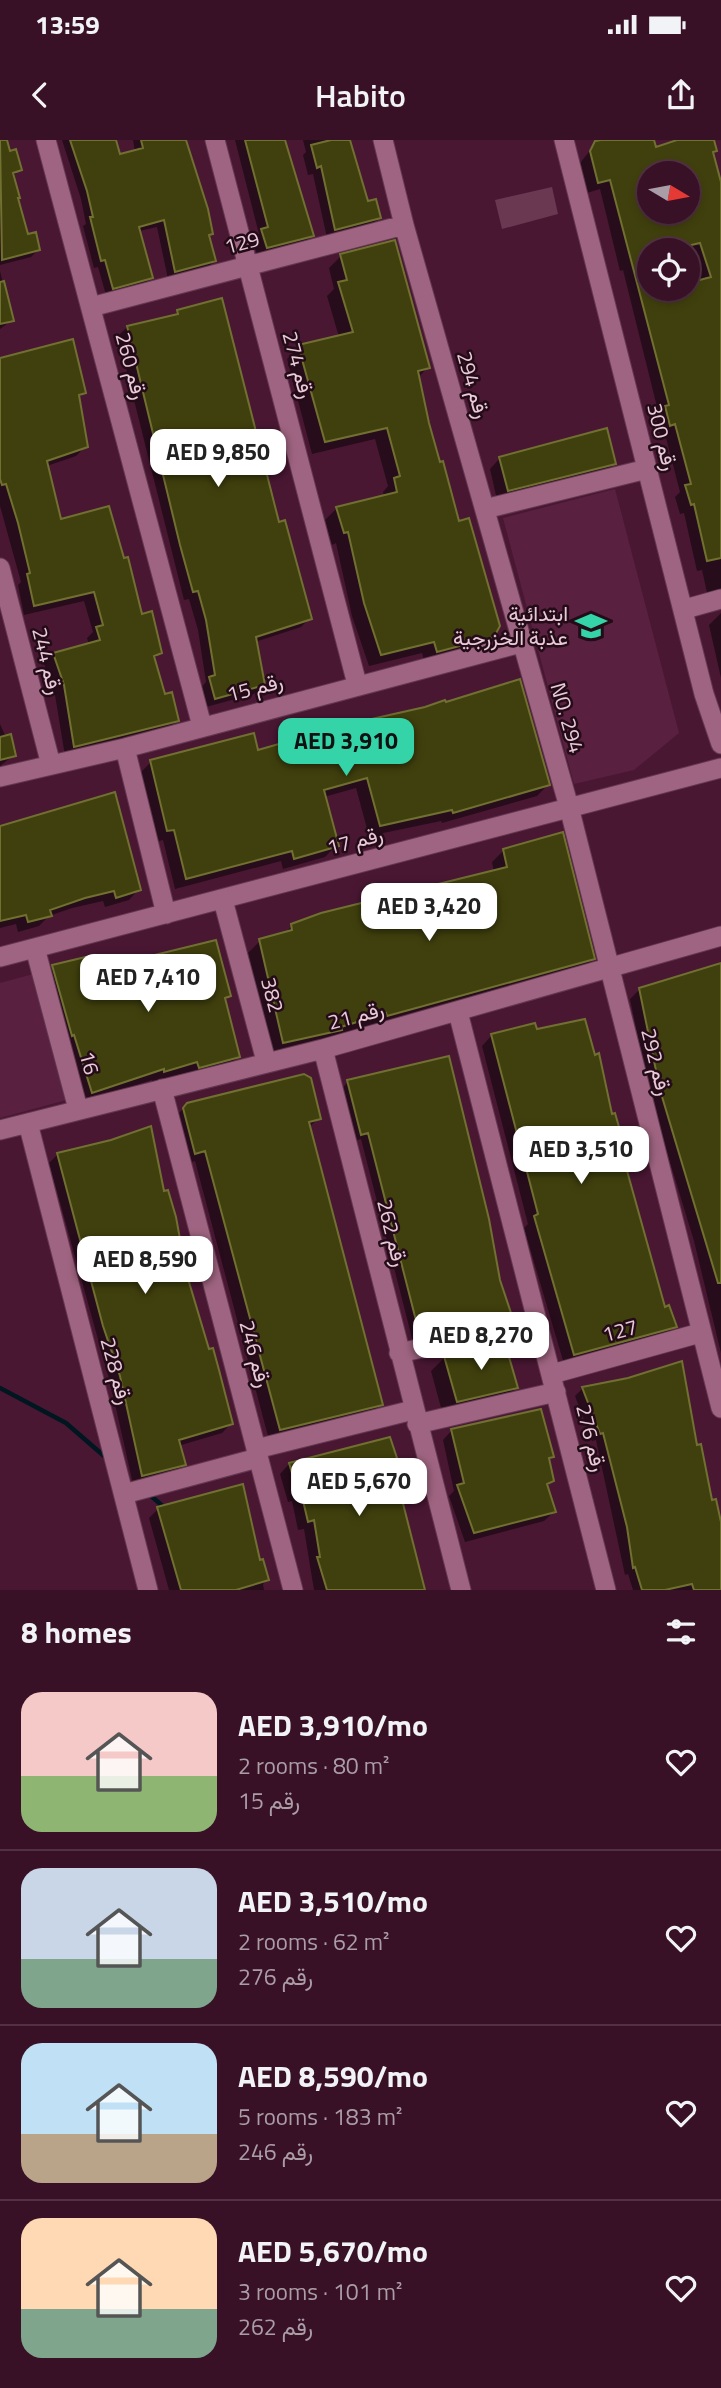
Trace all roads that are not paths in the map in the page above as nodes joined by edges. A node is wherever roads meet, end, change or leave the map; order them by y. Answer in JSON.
{"nodes":[{"id":1,"x":46,"y":140,"type":"edge"},
{"id":2,"x":215,"y":140,"type":"edge"},
{"id":3,"x":383,"y":140,"type":"edge"},
{"id":4,"x":564,"y":140,"type":"edge"},
{"id":5,"x":404,"y":225,"type":"junction"},
{"id":6,"x":248,"y":265,"type":"junction"},
{"id":7,"x":91,"y":307,"type":"junction"},
{"id":8,"x":647,"y":469,"type":"junction"},
{"id":9,"x":485,"y":509,"type":"junction"},
{"id":10,"x":0,"y":568,"type":"edge"},
{"id":11,"x":721,"y":599,"type":"edge"},
{"id":12,"x":685,"y":609,"type":"junction"},
{"id":13,"x":521,"y":643,"type":"junction"},
{"id":14,"x":357,"y":684,"type":"junction"},
{"id":15,"x":202,"y":726,"type":"junction"},
{"id":16,"x":721,"y":744,"type":"edge"},
{"id":17,"x":125,"y":748,"type":"junction"},
{"id":18,"x":51,"y":765,"type":"junction"},
{"id":19,"x":721,"y":768,"type":"edge"},
{"id":20,"x":0,"y":777,"type":"edge"},
{"id":21,"x":569,"y":807,"type":"junction"},
{"id":22,"x":223,"y":900,"type":"junction"},
{"id":23,"x":166,"y":914,"type":"junction"},
{"id":24,"x":721,"y":936,"type":"edge"},
{"id":25,"x":35,"y":948,"type":"junction"},
{"id":26,"x":0,"y":957,"type":"edge"},
{"id":27,"x":610,"y":968,"type":"junction"},
{"id":28,"x":458,"y":1012,"type":"junction"},
{"id":29,"x":323,"y":1049,"type":"junction"},
{"id":30,"x":266,"y":1061,"type":"junction"},
{"id":31,"x":162,"y":1089,"type":"junction"},
{"id":32,"x":78,"y":1109,"type":"junction"},
{"id":33,"x":28,"y":1123,"type":"junction"},
{"id":34,"x":0,"y":1130,"type":"edge"},
{"id":35,"x":538,"y":1323,"type":"junction"},
{"id":36,"x":700,"y":1333,"type":"junction"},
{"id":37,"x":399,"y":1353,"type":"junction"},
{"id":38,"x":554,"y":1383,"type":"junction"},
{"id":39,"x":721,"y":1408,"type":"edge"},
{"id":40,"x":415,"y":1417,"type":"junction"},
{"id":41,"x":257,"y":1454,"type":"junction"},
{"id":42,"x":124,"y":1494,"type":"junction"},
{"id":43,"x":148,"y":1590,"type":"edge"},
{"id":44,"x":293,"y":1590,"type":"edge"},
{"id":45,"x":461,"y":1590,"type":"edge"},
{"id":46,"x":606,"y":1590,"type":"edge"}],
"edges":[{"from":1,"to":7,"type":"street","name":"رقم 260"},
{"from":2,"to":6,"type":"street","name":"رقم 274"},
{"from":3,"to":5,"type":"street","name":"رقم 294"},
{"from":4,"to":8,"type":"street","name":"رقم 300"},
{"from":5,"to":6,"type":"street","name":"129"},
{"from":5,"to":9,"type":"street","name":"رقم 294"},
{"from":6,"to":7,"type":"street","name":"129"},
{"from":6,"to":14,"type":"street","name":"رقم 274"},
{"from":7,"to":15,"type":"street","name":"رقم 260"},
{"from":8,"to":9,"type":"street"},
{"from":8,"to":12,"type":"street","name":"رقم 300"},
{"from":9,"to":13,"type":"street","name":"رقم 294"},
{"from":10,"to":18,"type":"street","name":"رقم 244"},
{"from":11,"to":12,"type":"street"},
{"from":12,"to":16,"type":"street","name":"رقم 300"},
{"from":13,"to":14,"type":"street","name":"رقم 15"},
{"from":13,"to":21,"type":"street","name":"NO. 294"},
{"from":14,"to":15,"type":"street","name":"رقم 15"},
{"from":15,"to":17,"type":"street","name":"رقم 15"},
{"from":17,"to":18,"type":"street","name":"رقم 15"},
{"from":17,"to":23,"type":"street"},
{"from":18,"to":20,"type":"street","name":"رقم 15"},
{"from":19,"to":21,"type":"street","name":"رقم 17"},
{"from":21,"to":22,"type":"street","name":"رقم 17"},
{"from":21,"to":27,"type":"street","name":"رقم 292"},
{"from":22,"to":23,"type":"street","name":"رقم 17"},
{"from":22,"to":30,"type":"street","name":"382"},
{"from":23,"to":25,"type":"street","name":"رقم 17"},
{"from":24,"to":27,"type":"street","name":"رقم 21"},
{"from":25,"to":26,"type":"street","name":"رقم 17"},
{"from":25,"to":32,"type":"street","name":"16"},
{"from":27,"to":28,"type":"street","name":"رقم 21"},
{"from":27,"to":36,"type":"street","name":"رقم 292"},
{"from":28,"to":29,"type":"street","name":"رقم 21"},
{"from":28,"to":35,"type":"street","name":"رقم 276"},
{"from":29,"to":30,"type":"street","name":"رقم 21"},
{"from":29,"to":37,"type":"street","name":"رقم 262"},
{"from":30,"to":31,"type":"street","name":"رقم 21"},
{"from":31,"to":32,"type":"street","name":"رقم 21"},
{"from":31,"to":41,"type":"street","name":"رقم 246"},
{"from":32,"to":33,"type":"street","name":"رقم 21"},
{"from":33,"to":34,"type":"street","name":"رقم 21"},
{"from":33,"to":42,"type":"street","name":"رقم 228"},
{"from":35,"to":37,"type":"street"},
{"from":35,"to":38,"type":"street","name":"رقم 276"},
{"from":36,"to":38,"type":"street","name":"127"},
{"from":36,"to":39,"type":"street","name":"رقم 292"},
{"from":37,"to":40,"type":"street","name":"رقم 262"},
{"from":38,"to":40,"type":"street","name":"127"},
{"from":38,"to":46,"type":"street","name":"رقم 276"},
{"from":40,"to":41,"type":"street","name":"127"},
{"from":40,"to":45,"type":"street","name":"رقم 262"},
{"from":41,"to":42,"type":"street","name":"127"},
{"from":41,"to":44,"type":"street","name":"رقم 246"},
{"from":42,"to":43,"type":"street","name":"رقم 228"}]}
